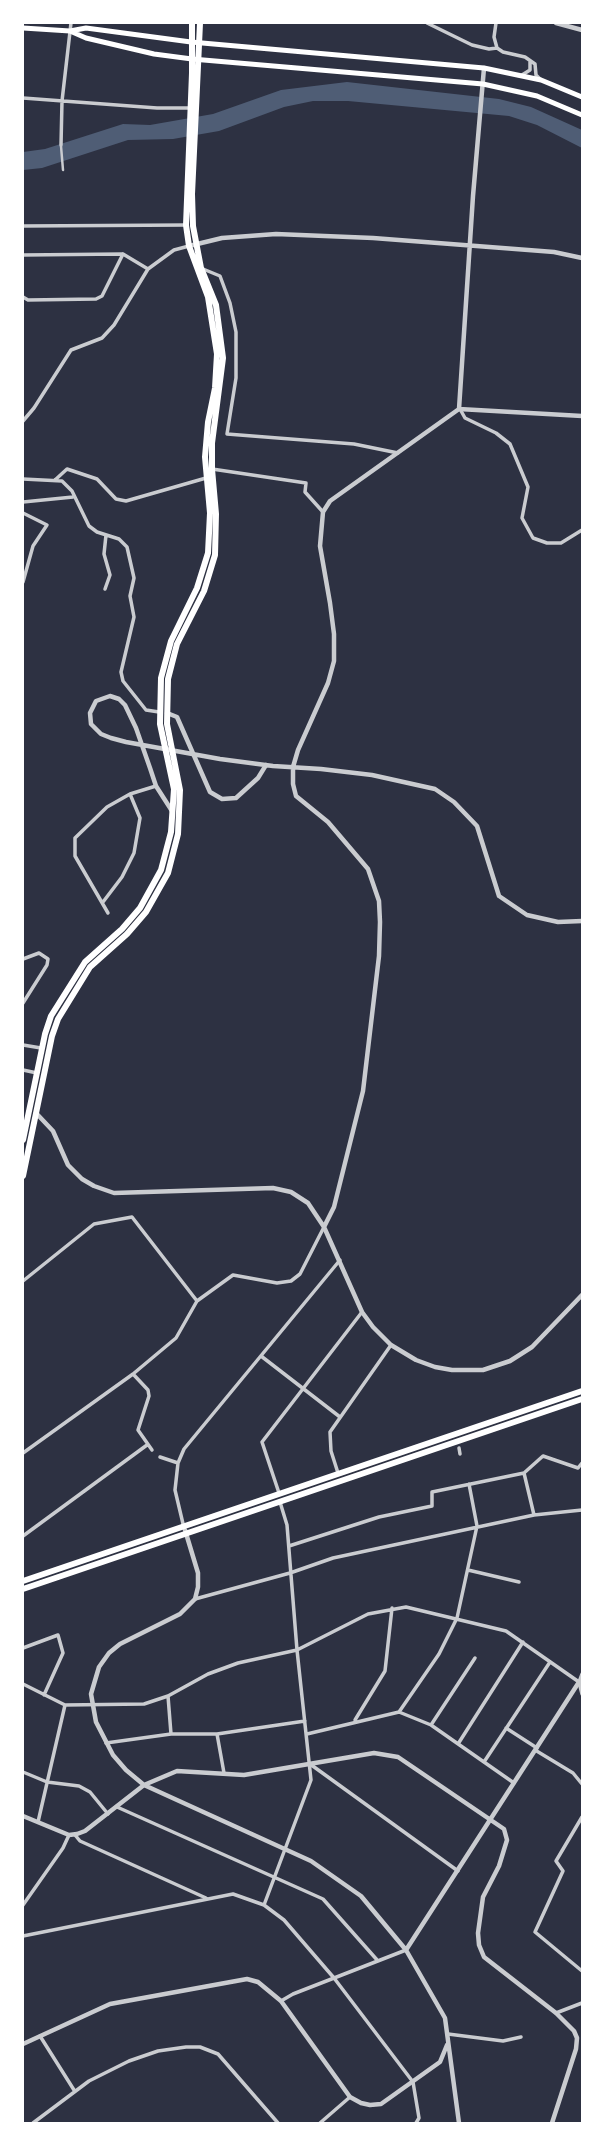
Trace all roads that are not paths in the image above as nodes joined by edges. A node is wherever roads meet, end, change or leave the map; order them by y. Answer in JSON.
{"nodes":[{"id":1,"x":71,"y":23,"type":"edge"},
{"id":2,"x":192,"y":23,"type":"edge"},
{"id":3,"x":200,"y":23,"type":"edge"},
{"id":4,"x":427,"y":23,"type":"edge"},
{"id":5,"x":496,"y":23,"type":"edge"},
{"id":6,"x":556,"y":23,"type":"edge"},
{"id":7,"x":23,"y":28,"type":"edge"},
{"id":8,"x":582,"y":30,"type":"edge"},
{"id":9,"x":70,"y":31,"type":"junction"},
{"id":10,"x":191,"y":42,"type":"junction"},
{"id":11,"x":199,"y":43,"type":"junction"},
{"id":12,"x":497,"y":48,"type":"junction"},
{"id":13,"x":192,"y":60,"type":"junction"},
{"id":14,"x":200,"y":60,"type":"junction"},
{"id":15,"x":529,"y":60,"type":"junction"},
{"id":16,"x":484,"y":68,"type":"junction"},
{"id":17,"x":522,"y":75,"type":"junction"},
{"id":18,"x":541,"y":80,"type":"junction"},
{"id":19,"x":483,"y":84,"type":"junction"},
{"id":20,"x":582,"y":97,"type":"edge"},
{"id":21,"x":23,"y":98,"type":"edge"},
{"id":22,"x":62,"y":101,"type":"junction"},
{"id":23,"x":193,"y":108,"type":"junction"},
{"id":24,"x":582,"y":115,"type":"edge"},
{"id":25,"x":61,"y":145,"type":"joint"},
{"id":26,"x":63,"y":170,"type":"dead end"},
{"id":27,"x":23,"y":226,"type":"edge"},
{"id":28,"x":189,"y":226,"type":"junction"},
{"id":29,"x":469,"y":245,"type":"junction"},
{"id":30,"x":192,"y":246,"type":"junction"},
{"id":31,"x":123,"y":254,"type":"junction"},
{"id":32,"x":23,"y":255,"type":"edge"},
{"id":33,"x":582,"y":258,"type":"edge"},
{"id":34,"x":148,"y":268,"type":"junction"},
{"id":35,"x":201,"y":268,"type":"junction"},
{"id":36,"x":23,"y":297,"type":"edge"},
{"id":37,"x":459,"y":409,"type":"junction"},
{"id":38,"x":582,"y":416,"type":"edge"},
{"id":39,"x":23,"y":421,"type":"edge"},
{"id":40,"x":398,"y":453,"type":"junction"},
{"id":41,"x":210,"y":474,"type":"junction"},
{"id":42,"x":23,"y":480,"type":"edge"},
{"id":43,"x":55,"y":480,"type":"junction"},
{"id":44,"x":74,"y":497,"type":"junction"},
{"id":45,"x":23,"y":502,"type":"edge"},
{"id":46,"x":323,"y":512,"type":"junction"},
{"id":47,"x":23,"y":513,"type":"edge"},
{"id":48,"x":582,"y":530,"type":"edge"},
{"id":49,"x":106,"y":536,"type":"junction"},
{"id":50,"x":23,"y":582,"type":"edge"},
{"id":51,"x":105,"y":589,"type":"dead end"},
{"id":52,"x":163,"y":713,"type":"junction"},
{"id":53,"x":270,"y":766,"type":"junction"},
{"id":54,"x":156,"y":786,"type":"junction"},
{"id":55,"x":130,"y":794,"type":"junction"},
{"id":56,"x":173,"y":812,"type":"junction"},
{"id":57,"x":103,"y":902,"type":"junction"},
{"id":58,"x":108,"y":913,"type":"dead end"},
{"id":59,"x":582,"y":921,"type":"edge"},
{"id":60,"x":23,"y":959,"type":"edge"},
{"id":61,"x":23,"y":1003,"type":"edge"},
{"id":62,"x":23,"y":1045,"type":"edge"},
{"id":63,"x":43,"y":1048,"type":"junction"},
{"id":64,"x":23,"y":1070,"type":"edge"},
{"id":65,"x":37,"y":1073,"type":"junction"},
{"id":66,"x":36,"y":1113,"type":"junction"},
{"id":67,"x":23,"y":1140,"type":"edge"},
{"id":68,"x":23,"y":1176,"type":"edge"},
{"id":69,"x":324,"y":1227,"type":"junction"},
{"id":70,"x":340,"y":1260,"type":"junction"},
{"id":71,"x":23,"y":1281,"type":"edge"},
{"id":72,"x":582,"y":1295,"type":"edge"},
{"id":73,"x":197,"y":1301,"type":"junction"},
{"id":74,"x":362,"y":1312,"type":"junction"},
{"id":75,"x":391,"y":1345,"type":"junction"},
{"id":76,"x":260,"y":1355,"type":"junction"},
{"id":77,"x":133,"y":1374,"type":"junction"},
{"id":78,"x":303,"y":1387,"type":"junction"},
{"id":79,"x":582,"y":1391,"type":"edge"},
{"id":80,"x":582,"y":1399,"type":"edge"},
{"id":81,"x":340,"y":1417,"type":"junction"},
{"id":82,"x":147,"y":1445,"type":"junction"},
{"id":83,"x":459,"y":1448,"type":"dead end"},
{"id":84,"x":152,"y":1450,"type":"dead end"},
{"id":85,"x":23,"y":1453,"type":"edge"},
{"id":86,"x":460,"y":1454,"type":"dead end"},
{"id":87,"x":160,"y":1457,"type":"dead end"},
{"id":88,"x":177,"y":1463,"type":"junction"},
{"id":89,"x":582,"y":1463,"type":"edge"},
{"id":90,"x":338,"y":1473,"type":"junction"},
{"id":91,"x":524,"y":1473,"type":"junction"},
{"id":92,"x":469,"y":1484,"type":"junction"},
{"id":93,"x":279,"y":1493,"type":"junction"},
{"id":94,"x":280,"y":1502,"type":"junction"},
{"id":95,"x":582,"y":1510,"type":"edge"},
{"id":96,"x":534,"y":1515,"type":"junction"},
{"id":97,"x":477,"y":1526,"type":"junction"},
{"id":98,"x":185,"y":1530,"type":"junction"},
{"id":99,"x":23,"y":1536,"type":"edge"},
{"id":100,"x":289,"y":1546,"type":"junction"},
{"id":101,"x":468,"y":1570,"type":"junction"},
{"id":102,"x":290,"y":1573,"type":"junction"},
{"id":103,"x":23,"y":1581,"type":"edge"},
{"id":104,"x":519,"y":1582,"type":"dead end"},
{"id":105,"x":23,"y":1589,"type":"edge"},
{"id":106,"x":195,"y":1599,"type":"junction"},
{"id":107,"x":392,"y":1608,"type":"junction"},
{"id":108,"x":457,"y":1618,"type":"junction"},
{"id":109,"x":523,"y":1642,"type":"junction"},
{"id":110,"x":23,"y":1648,"type":"edge"},
{"id":111,"x":297,"y":1650,"type":"junction"},
{"id":112,"x":475,"y":1658,"type":"dead end"},
{"id":113,"x":550,"y":1662,"type":"junction"},
{"id":114,"x":582,"y":1674,"type":"edge"},
{"id":115,"x":579,"y":1682,"type":"junction"},
{"id":116,"x":23,"y":1684,"type":"edge"},
{"id":117,"x":582,"y":1694,"type":"edge"},
{"id":118,"x":44,"y":1695,"type":"junction"},
{"id":119,"x":168,"y":1696,"type":"junction"},
{"id":120,"x":92,"y":1704,"type":"junction"},
{"id":121,"x":65,"y":1705,"type":"junction"},
{"id":122,"x":400,"y":1712,"type":"junction"},
{"id":123,"x":305,"y":1720,"type":"junction"},
{"id":124,"x":354,"y":1722,"type":"junction"},
{"id":125,"x":431,"y":1725,"type":"junction"},
{"id":126,"x":506,"y":1728,"type":"junction"},
{"id":127,"x":171,"y":1734,"type":"junction"},
{"id":128,"x":217,"y":1734,"type":"junction"},
{"id":129,"x":307,"y":1734,"type":"junction"},
{"id":130,"x":106,"y":1743,"type":"junction"},
{"id":131,"x":458,"y":1744,"type":"junction"},
{"id":132,"x":536,"y":1749,"type":"junction"},
{"id":133,"x":484,"y":1762,"type":"junction"},
{"id":134,"x":310,"y":1764,"type":"junction"},
{"id":135,"x":23,"y":1772,"type":"edge"},
{"id":136,"x":224,"y":1774,"type":"junction"},
{"id":137,"x":47,"y":1782,"type":"junction"},
{"id":138,"x":514,"y":1783,"type":"junction"},
{"id":139,"x":582,"y":1784,"type":"edge"},
{"id":140,"x":144,"y":1785,"type":"junction"},
{"id":141,"x":117,"y":1807,"type":"junction"},
{"id":142,"x":108,"y":1814,"type":"junction"},
{"id":143,"x":23,"y":1816,"type":"edge"},
{"id":144,"x":582,"y":1817,"type":"edge"},
{"id":145,"x":491,"y":1819,"type":"junction"},
{"id":146,"x":38,"y":1822,"type":"junction"},
{"id":147,"x":72,"y":1835,"type":"junction"},
{"id":148,"x":285,"y":1849,"type":"junction"},
{"id":149,"x":458,"y":1871,"type":"junction"},
{"id":150,"x":274,"y":1878,"type":"junction"},
{"id":151,"x":208,"y":1899,"type":"junction"},
{"id":152,"x":23,"y":1905,"type":"edge"},
{"id":153,"x":264,"y":1905,"type":"junction"},
{"id":154,"x":23,"y":1936,"type":"edge"},
{"id":155,"x":406,"y":1950,"type":"junction"},
{"id":156,"x":378,"y":1961,"type":"junction"},
{"id":157,"x":582,"y":1970,"type":"edge"},
{"id":158,"x":334,"y":1978,"type":"junction"},
{"id":159,"x":281,"y":2001,"type":"junction"},
{"id":160,"x":582,"y":2003,"type":"edge"},
{"id":161,"x":556,"y":2013,"type":"junction"},
{"id":162,"x":447,"y":2034,"type":"junction"},
{"id":163,"x":40,"y":2035,"type":"junction"},
{"id":164,"x":521,"y":2037,"type":"dead end"},
{"id":165,"x":23,"y":2044,"type":"edge"},
{"id":166,"x":448,"y":2045,"type":"junction"},
{"id":167,"x":413,"y":2082,"type":"junction"},
{"id":168,"x":74,"y":2090,"type":"junction"},
{"id":169,"x":351,"y":2097,"type":"junction"},
{"id":170,"x":33,"y":2123,"type":"edge"},
{"id":171,"x":278,"y":2123,"type":"edge"},
{"id":172,"x":320,"y":2123,"type":"edge"},
{"id":173,"x":416,"y":2123,"type":"edge"},
{"id":174,"x":459,"y":2123,"type":"edge"},
{"id":175,"x":552,"y":2123,"type":"edge"}],
"edges":[{"from":1,"to":9,"type":"street"},
{"from":2,"to":10,"type":"main road"},
{"from":3,"to":11,"type":"main road"},
{"from":4,"to":12,"type":"street"},
{"from":5,"to":12,"type":"street"},
{"from":6,"to":8,"type":"street"},
{"from":7,"to":9,"type":"main road"},
{"from":9,"to":10,"type":"main road"},
{"from":9,"to":13,"type":"main road"},
{"from":9,"to":22,"type":"street"},
{"from":10,"to":11,"type":"main road"},
{"from":10,"to":13,"type":"main road"},
{"from":11,"to":14,"type":"main road"},
{"from":11,"to":16,"type":"main road"},
{"from":12,"to":15,"type":"street"},
{"from":13,"to":14,"type":"main road"},
{"from":13,"to":23,"type":"main road"},
{"from":14,"to":19,"type":"main road"},
{"from":14,"to":23,"type":"main road"},
{"from":15,"to":17,"type":"street"},
{"from":15,"to":18,"type":"street"},
{"from":16,"to":17,"type":"main road"},
{"from":16,"to":19,"type":"street"},
{"from":17,"to":18,"type":"main road"},
{"from":18,"to":20,"type":"main road"},
{"from":19,"to":24,"type":"main road"},
{"from":19,"to":29,"type":"street"},
{"from":21,"to":22,"type":"street"},
{"from":22,"to":23,"type":"street"},
{"from":22,"to":25,"type":"street"},
{"from":23,"to":28,"type":"main road"},
{"from":25,"to":26,"type":"street"},
{"from":27,"to":28,"type":"street"},
{"from":28,"to":30,"type":"main road"},
{"from":29,"to":30,"type":"street"},
{"from":29,"to":33,"type":"street"},
{"from":29,"to":37,"type":"street"},
{"from":30,"to":34,"type":"street"},
{"from":30,"to":35,"type":"main road"},
{"from":30,"to":41,"type":"main road"},
{"from":31,"to":32,"type":"street"},
{"from":31,"to":34,"type":"street"},
{"from":31,"to":36,"type":"street"},
{"from":34,"to":39,"type":"street"},
{"from":35,"to":40,"type":"street"},
{"from":35,"to":41,"type":"main road"},
{"from":37,"to":38,"type":"street"},
{"from":37,"to":40,"type":"street"},
{"from":37,"to":48,"type":"street"},
{"from":40,"to":46,"type":"street"},
{"from":41,"to":43,"type":"street"},
{"from":41,"to":46,"type":"street"},
{"from":41,"to":52,"type":"main road"},
{"from":42,"to":43,"type":"street"},
{"from":43,"to":44,"type":"street"},
{"from":44,"to":45,"type":"street"},
{"from":44,"to":49,"type":"street"},
{"from":46,"to":69,"type":"street"},
{"from":47,"to":50,"type":"street"},
{"from":49,"to":51,"type":"street"},
{"from":49,"to":52,"type":"street"},
{"from":52,"to":53,"type":"street"},
{"from":52,"to":56,"type":"main road"},
{"from":52,"to":66,"type":"main road"},
{"from":53,"to":54,"type":"street"},
{"from":53,"to":59,"type":"street"},
{"from":54,"to":55,"type":"street"},
{"from":54,"to":56,"type":"street"},
{"from":55,"to":57,"type":"street"},
{"from":55,"to":57,"type":"street"},
{"from":56,"to":63,"type":"main road"},
{"from":57,"to":58,"type":"street"},
{"from":60,"to":61,"type":"street"},
{"from":62,"to":63,"type":"street"},
{"from":63,"to":65,"type":"main road"},
{"from":64,"to":65,"type":"street"},
{"from":65,"to":67,"type":"main road"},
{"from":66,"to":68,"type":"main road"},
{"from":66,"to":69,"type":"street"},
{"from":69,"to":70,"type":"street"},
{"from":69,"to":73,"type":"street"},
{"from":70,"to":74,"type":"street"},
{"from":70,"to":76,"type":"street"},
{"from":71,"to":73,"type":"street"},
{"from":72,"to":75,"type":"street"},
{"from":73,"to":77,"type":"street"},
{"from":74,"to":75,"type":"street"},
{"from":74,"to":78,"type":"street"},
{"from":75,"to":81,"type":"street"},
{"from":76,"to":78,"type":"street"},
{"from":76,"to":88,"type":"street"},
{"from":77,"to":82,"type":"street"},
{"from":77,"to":85,"type":"street"},
{"from":78,"to":81,"type":"street"},
{"from":78,"to":93,"type":"street"},
{"from":79,"to":90,"type":"main road"},
{"from":80,"to":94,"type":"main road"},
{"from":81,"to":90,"type":"street"},
{"from":82,"to":84,"type":"street"},
{"from":82,"to":99,"type":"street"},
{"from":83,"to":86,"type":"street"},
{"from":87,"to":88,"type":"street"},
{"from":88,"to":98,"type":"street"},
{"from":89,"to":91,"type":"street"},
{"from":90,"to":93,"type":"main road"},
{"from":91,"to":92,"type":"street"},
{"from":91,"to":96,"type":"street"},
{"from":92,"to":97,"type":"street"},
{"from":92,"to":100,"type":"street"},
{"from":93,"to":98,"type":"main road"},
{"from":94,"to":98,"type":"main road"},
{"from":94,"to":100,"type":"street"},
{"from":95,"to":96,"type":"street"},
{"from":96,"to":97,"type":"street"},
{"from":97,"to":101,"type":"street"},
{"from":97,"to":102,"type":"street"},
{"from":98,"to":103,"type":"main road"},
{"from":98,"to":105,"type":"main road"},
{"from":98,"to":106,"type":"street"},
{"from":100,"to":102,"type":"street"},
{"from":101,"to":104,"type":"street"},
{"from":101,"to":108,"type":"street"},
{"from":102,"to":106,"type":"street"},
{"from":102,"to":111,"type":"street"},
{"from":106,"to":120,"type":"street"},
{"from":107,"to":108,"type":"street"},
{"from":107,"to":111,"type":"street"},
{"from":107,"to":124,"type":"street"},
{"from":108,"to":109,"type":"street"},
{"from":108,"to":122,"type":"street"},
{"from":109,"to":113,"type":"street"},
{"from":109,"to":131,"type":"street"},
{"from":110,"to":118,"type":"street"},
{"from":111,"to":119,"type":"street"},
{"from":111,"to":123,"type":"street"},
{"from":112,"to":125,"type":"street"},
{"from":113,"to":115,"type":"street"},
{"from":113,"to":126,"type":"street"},
{"from":114,"to":115,"type":"street"},
{"from":115,"to":117,"type":"street"},
{"from":115,"to":132,"type":"street"},
{"from":116,"to":118,"type":"street"},
{"from":118,"to":121,"type":"street"},
{"from":119,"to":120,"type":"street"},
{"from":119,"to":127,"type":"street"},
{"from":120,"to":121,"type":"street"},
{"from":120,"to":130,"type":"street"},
{"from":121,"to":137,"type":"street"},
{"from":122,"to":124,"type":"street"},
{"from":122,"to":125,"type":"street"},
{"from":123,"to":128,"type":"street"},
{"from":123,"to":129,"type":"street"},
{"from":124,"to":129,"type":"street"},
{"from":125,"to":131,"type":"street"},
{"from":126,"to":132,"type":"street"},
{"from":126,"to":133,"type":"street"},
{"from":127,"to":128,"type":"street"},
{"from":127,"to":130,"type":"street"},
{"from":128,"to":136,"type":"street"},
{"from":129,"to":134,"type":"street"},
{"from":130,"to":140,"type":"street"},
{"from":131,"to":133,"type":"street"},
{"from":132,"to":138,"type":"street"},
{"from":132,"to":139,"type":"street"},
{"from":133,"to":138,"type":"street"},
{"from":134,"to":136,"type":"street"},
{"from":134,"to":145,"type":"street"},
{"from":134,"to":148,"type":"street"},
{"from":134,"to":149,"type":"street"},
{"from":135,"to":137,"type":"street"},
{"from":136,"to":140,"type":"street"},
{"from":137,"to":142,"type":"street"},
{"from":137,"to":146,"type":"street"},
{"from":138,"to":145,"type":"street"},
{"from":140,"to":141,"type":"street"},
{"from":140,"to":148,"type":"street"},
{"from":141,"to":142,"type":"street"},
{"from":141,"to":150,"type":"street"},
{"from":142,"to":147,"type":"street"},
{"from":143,"to":146,"type":"street"},
{"from":144,"to":157,"type":"street"},
{"from":145,"to":149,"type":"street"},
{"from":145,"to":161,"type":"street"},
{"from":146,"to":147,"type":"street"},
{"from":147,"to":151,"type":"street"},
{"from":147,"to":152,"type":"street"},
{"from":148,"to":150,"type":"street"},
{"from":148,"to":155,"type":"street"},
{"from":149,"to":155,"type":"street"},
{"from":150,"to":153,"type":"street"},
{"from":150,"to":156,"type":"street"},
{"from":151,"to":153,"type":"street"},
{"from":151,"to":154,"type":"street"},
{"from":153,"to":158,"type":"street"},
{"from":155,"to":156,"type":"street"},
{"from":155,"to":162,"type":"street"},
{"from":156,"to":158,"type":"street"},
{"from":158,"to":159,"type":"street"},
{"from":158,"to":167,"type":"street"},
{"from":159,"to":163,"type":"street"},
{"from":159,"to":169,"type":"street"},
{"from":160,"to":161,"type":"street"},
{"from":161,"to":175,"type":"street"},
{"from":162,"to":164,"type":"street"},
{"from":162,"to":166,"type":"street"},
{"from":163,"to":165,"type":"street"},
{"from":163,"to":168,"type":"street"},
{"from":166,"to":167,"type":"street"},
{"from":166,"to":174,"type":"street"},
{"from":167,"to":169,"type":"street"},
{"from":167,"to":173,"type":"street"},
{"from":168,"to":170,"type":"street"},
{"from":168,"to":171,"type":"street"},
{"from":169,"to":172,"type":"street"}]}
